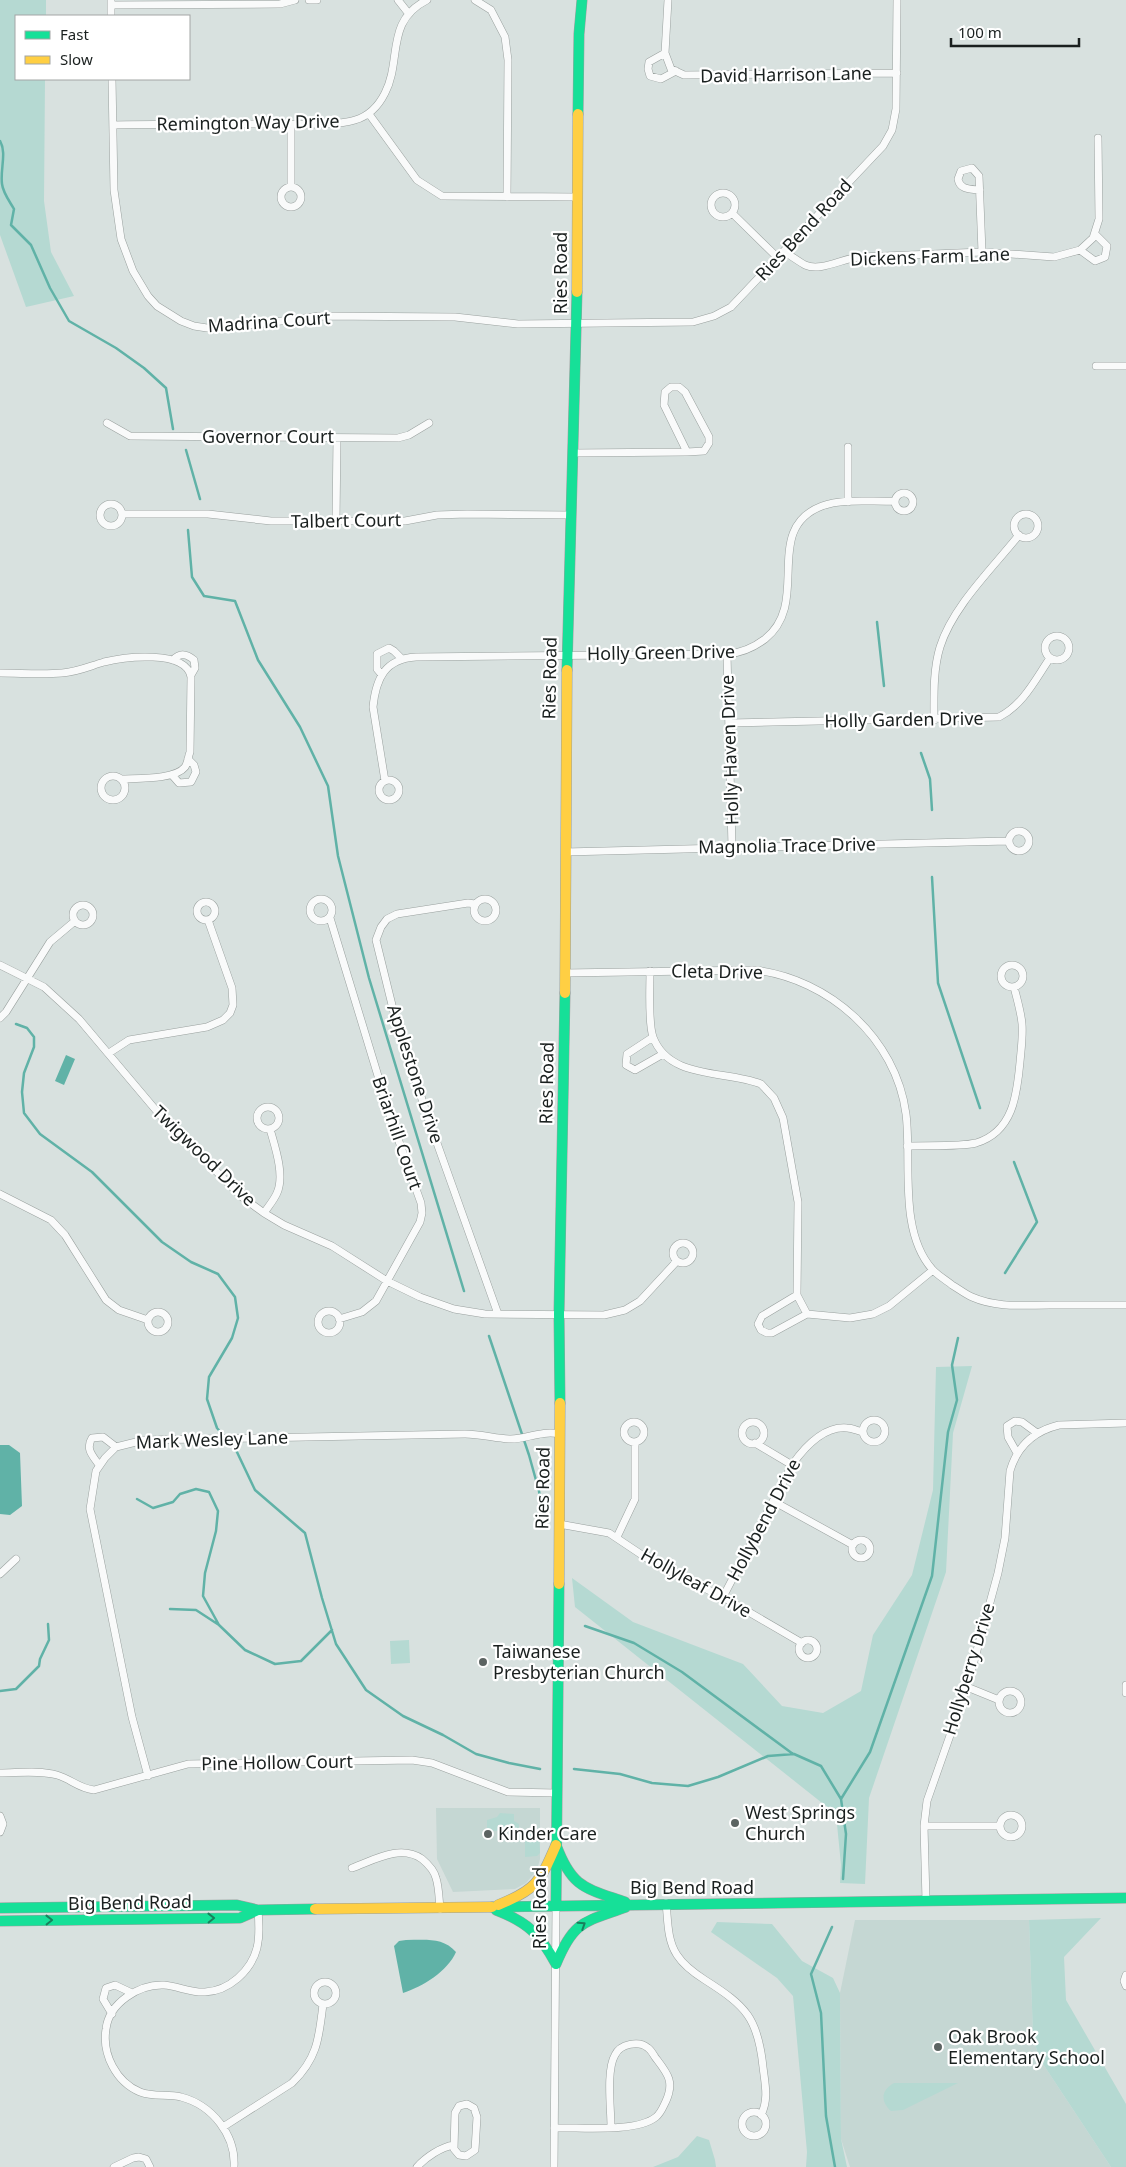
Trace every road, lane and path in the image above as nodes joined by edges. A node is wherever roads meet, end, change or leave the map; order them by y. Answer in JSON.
{"nodes":[{"id":1,"x":295,"y":0,"type":"edge"},
{"id":2,"x":309,"y":0,"type":"edge"},
{"id":3,"x":316,"y":0,"type":"edge"},
{"id":4,"x":398,"y":0,"type":"edge"},
{"id":5,"x":425,"y":0,"type":"edge"},
{"id":6,"x":476,"y":0,"type":"edge"},
{"id":7,"x":582,"y":0,"type":"edge"},
{"id":8,"x":668,"y":0,"type":"edge"},
{"id":9,"x":897,"y":0,"type":"edge"},
{"id":10,"x":111,"y":2,"type":"edge"},
{"id":11,"x":408,"y":14,"type":"junction"},
{"id":12,"x":111,"y":15,"type":"edge"},
{"id":13,"x":665,"y":53,"type":"junction"},
{"id":14,"x":676,"y":71,"type":"junction"},
{"id":15,"x":897,"y":73,"type":"junction"},
{"id":16,"x":112,"y":80,"type":"edge"},
{"id":17,"x":369,"y":114,"type":"junction"},
{"id":18,"x":113,"y":124,"type":"junction"},
{"id":19,"x":291,"y":124,"type":"junction"},
{"id":20,"x":1098,"y":138,"type":"dead end"},
{"id":21,"x":291,"y":187,"type":"dead end"},
{"id":22,"x":980,"y":190,"type":"dead end"},
{"id":23,"x":507,"y":197,"type":"junction"},
{"id":24,"x":577,"y":197,"type":"junction"},
{"id":25,"x":732,"y":213,"type":"dead end"},
{"id":26,"x":1095,"y":234,"type":"junction"},
{"id":27,"x":1080,"y":250,"type":"junction"},
{"id":28,"x":785,"y":252,"type":"junction"},
{"id":29,"x":982,"y":252,"type":"junction"},
{"id":30,"x":778,"y":258,"type":"junction"},
{"id":31,"x":577,"y":325,"type":"junction"},
{"id":32,"x":1096,"y":366,"type":"dead end"},
{"id":33,"x":1126,"y":366,"type":"edge"},
{"id":34,"x":107,"y":423,"type":"dead end"},
{"id":35,"x":429,"y":423,"type":"dead end"},
{"id":36,"x":337,"y":438,"type":"junction"},
{"id":37,"x":848,"y":447,"type":"dead end"},
{"id":38,"x":687,"y":452,"type":"junction"},
{"id":39,"x":574,"y":454,"type":"junction"},
{"id":40,"x":895,"y":501,"type":"dead end"},
{"id":41,"x":848,"y":502,"type":"junction"},
{"id":42,"x":122,"y":514,"type":"dead end"},
{"id":43,"x":570,"y":514,"type":"junction"},
{"id":44,"x":336,"y":521,"type":"junction"},
{"id":45,"x":1018,"y":535,"type":"dead end"},
{"id":46,"x":727,"y":654,"type":"junction"},
{"id":47,"x":567,"y":656,"type":"junction"},
{"id":48,"x":1050,"y":658,"type":"dead end"},
{"id":49,"x":402,"y":659,"type":"junction"},
{"id":50,"x":0,"y":673,"type":"edge"},
{"id":51,"x":382,"y":675,"type":"junction"},
{"id":52,"x":934,"y":720,"type":"junction"},
{"id":53,"x":730,"y":723,"type":"junction"},
{"id":54,"x":188,"y":759,"type":"junction"},
{"id":55,"x":172,"y":775,"type":"junction"},
{"id":56,"x":121,"y":779,"type":"dead end"},
{"id":57,"x":385,"y":781,"type":"dead end"},
{"id":58,"x":1008,"y":841,"type":"dead end"},
{"id":59,"x":732,"y":847,"type":"junction"},
{"id":60,"x":565,"y":852,"type":"junction"},
{"id":61,"x":475,"y":904,"type":"dead end"},
{"id":62,"x":330,"y":918,"type":"dead end"},
{"id":63,"x":208,"y":920,"type":"dead end"},
{"id":64,"x":75,"y":921,"type":"dead end"},
{"id":65,"x":0,"y":965,"type":"edge"},
{"id":66,"x":650,"y":971,"type":"junction"},
{"id":67,"x":565,"y":973,"type":"junction"},
{"id":68,"x":28,"y":978,"type":"junction"},
{"id":69,"x":1014,"y":987,"type":"dead end"},
{"id":70,"x":0,"y":1018,"type":"edge"},
{"id":71,"x":653,"y":1037,"type":"junction"},
{"id":72,"x":109,"y":1053,"type":"junction"},
{"id":73,"x":663,"y":1054,"type":"junction"},
{"id":74,"x":270,"y":1129,"type":"dead end"},
{"id":75,"x":907,"y":1146,"type":"junction"},
{"id":76,"x":0,"y":1194,"type":"edge"},
{"id":77,"x":264,"y":1213,"type":"junction"},
{"id":78,"x":676,"y":1261,"type":"dead end"},
{"id":79,"x":933,"y":1270,"type":"junction"},
{"id":80,"x":387,"y":1281,"type":"junction"},
{"id":81,"x":797,"y":1295,"type":"junction"},
{"id":82,"x":1126,"y":1305,"type":"edge"},
{"id":83,"x":498,"y":1314,"type":"junction"},
{"id":84,"x":559,"y":1314,"type":"junction"},
{"id":85,"x":807,"y":1314,"type":"junction"},
{"id":86,"x":340,"y":1319,"type":"dead end"},
{"id":87,"x":148,"y":1320,"type":"dead end"},
{"id":88,"x":1126,"y":1423,"type":"edge"},
{"id":89,"x":863,"y":1432,"type":"dead end"},
{"id":90,"x":1037,"y":1433,"type":"junction"},
{"id":91,"x":560,"y":1434,"type":"junction"},
{"id":92,"x":635,"y":1442,"type":"dead end"},
{"id":93,"x":755,"y":1443,"type":"dead end"},
{"id":94,"x":116,"y":1447,"type":"junction"},
{"id":95,"x":1017,"y":1453,"type":"junction"},
{"id":96,"x":99,"y":1465,"type":"junction"},
{"id":97,"x":792,"y":1465,"type":"junction"},
{"id":98,"x":773,"y":1501,"type":"junction"},
{"id":99,"x":559,"y":1524,"type":"junction"},
{"id":100,"x":617,"y":1537,"type":"junction"},
{"id":101,"x":854,"y":1544,"type":"dead end"},
{"id":102,"x":16,"y":1559,"type":"dead end"},
{"id":103,"x":0,"y":1574,"type":"edge"},
{"id":104,"x":723,"y":1597,"type":"junction"},
{"id":105,"x":802,"y":1643,"type":"dead end"},
{"id":106,"x":1126,"y":1685,"type":"edge"},
{"id":107,"x":967,"y":1687,"type":"junction"},
{"id":108,"x":1126,"y":1693,"type":"edge"},
{"id":109,"x":999,"y":1700,"type":"dead end"},
{"id":110,"x":0,"y":1773,"type":"edge"},
{"id":111,"x":148,"y":1776,"type":"junction"},
{"id":112,"x":556,"y":1794,"type":"junction"},
{"id":113,"x":0,"y":1816,"type":"edge"},
{"id":114,"x":924,"y":1826,"type":"junction"},
{"id":115,"x":1000,"y":1826,"type":"dead end"},
{"id":116,"x":0,"y":1832,"type":"edge"},
{"id":117,"x":556,"y":1845,"type":"junction"},
{"id":118,"x":352,"y":1868,"type":"dead end"},
{"id":119,"x":1126,"y":1898,"type":"edge"},
{"id":120,"x":926,"y":1901,"type":"junction"},
{"id":121,"x":666,"y":1903,"type":"junction"},
{"id":122,"x":631,"y":1904,"type":"junction"},
{"id":123,"x":556,"y":1906,"type":"junction"},
{"id":124,"x":0,"y":1908,"type":"edge"},
{"id":125,"x":490,"y":1908,"type":"junction"},
{"id":126,"x":440,"y":1909,"type":"junction"},
{"id":127,"x":258,"y":1910,"type":"junction"},
{"id":128,"x":0,"y":1921,"type":"edge"},
{"id":129,"x":556,"y":1964,"type":"junction"},
{"id":130,"x":1126,"y":1975,"type":"edge"},
{"id":131,"x":1126,"y":1986,"type":"edge"},
{"id":132,"x":132,"y":1993,"type":"junction"},
{"id":133,"x":323,"y":2004,"type":"dead end"},
{"id":134,"x":112,"y":2014,"type":"junction"},
{"id":135,"x":761,"y":2115,"type":"dead end"},
{"id":136,"x":222,"y":2127,"type":"junction"},
{"id":137,"x":611,"y":2127,"type":"junction"},
{"id":138,"x":554,"y":2128,"type":"junction"},
{"id":139,"x":454,"y":2145,"type":"junction"},
{"id":140,"x":114,"y":2167,"type":"edge"},
{"id":141,"x":150,"y":2167,"type":"edge"},
{"id":142,"x":234,"y":2167,"type":"edge"},
{"id":143,"x":417,"y":2167,"type":"edge"},
{"id":144,"x":554,"y":2167,"type":"edge"}],
"edges":[{"from":1,"to":10,"type":"street"},
{"from":2,"to":3,"type":"street"},
{"from":4,"to":11,"type":"street"},
{"from":5,"to":11,"type":"street"},
{"from":6,"to":23,"type":"street"},
{"from":7,"to":24,"type":"street","name":"Ries Road"},
{"from":8,"to":13,"type":"street"},
{"from":9,"to":15,"type":"street","name":"Ries Bend Road"},
{"from":10,"to":12,"type":"street"},
{"from":11,"to":17,"type":"street"},
{"from":13,"to":14,"type":"street","name":"David Harrison Lane"},
{"from":13,"to":14,"type":"street","name":"David Harrison Lane"},
{"from":14,"to":15,"type":"street","name":"David Harrison Lane"},
{"from":15,"to":28,"type":"street","name":"Ries Bend Road"},
{"from":16,"to":18,"type":"street","name":"Madrina Court"},
{"from":17,"to":19,"type":"street","name":"Remington Way Drive"},
{"from":17,"to":23,"type":"street"},
{"from":18,"to":19,"type":"street","name":"Remington Way Drive"},
{"from":18,"to":31,"type":"street","name":"Madrina Court"},
{"from":19,"to":21,"type":"street"},
{"from":20,"to":26,"type":"street"},
{"from":22,"to":29,"type":"street"},
{"from":23,"to":24,"type":"street"},
{"from":24,"to":31,"type":"street","name":"Ries Road"},
{"from":25,"to":30,"type":"street"},
{"from":26,"to":27,"type":"street"},
{"from":26,"to":27,"type":"street"},
{"from":27,"to":29,"type":"street","name":"Dickens Farm Lane"},
{"from":28,"to":29,"type":"street","name":"Dickens Farm Lane"},
{"from":28,"to":30,"type":"street","name":"Ries Bend Road"},
{"from":30,"to":31,"type":"street","name":"Ries Bend Road"},
{"from":31,"to":39,"type":"street","name":"Ries Road"},
{"from":32,"to":33,"type":"street"},
{"from":34,"to":36,"type":"street","name":"Governor Court"},
{"from":35,"to":36,"type":"street","name":"Governor Court"},
{"from":36,"to":44,"type":"street"},
{"from":37,"to":41,"type":"street"},
{"from":38,"to":38,"type":"street"},
{"from":38,"to":39,"type":"street"},
{"from":39,"to":43,"type":"street","name":"Ries Road"},
{"from":40,"to":41,"type":"street","name":"Holly Green Drive"},
{"from":41,"to":46,"type":"street","name":"Holly Green Drive"},
{"from":42,"to":44,"type":"street","name":"Talbert Court"},
{"from":43,"to":44,"type":"street","name":"Talbert Court"},
{"from":43,"to":47,"type":"street","name":"Ries Road"},
{"from":45,"to":52,"type":"street"},
{"from":46,"to":47,"type":"street","name":"Holly Green Drive"},
{"from":46,"to":53,"type":"street","name":"Holly Haven Drive"},
{"from":47,"to":49,"type":"street","name":"Holly Green Drive"},
{"from":47,"to":60,"type":"street","name":"Ries Road"},
{"from":48,"to":52,"type":"street","name":"Holly Garden Drive"},
{"from":49,"to":51,"type":"street"},
{"from":49,"to":51,"type":"street"},
{"from":50,"to":54,"type":"street"},
{"from":51,"to":57,"type":"street"},
{"from":52,"to":53,"type":"street","name":"Holly Garden Drive"},
{"from":53,"to":59,"type":"street","name":"Holly Haven Drive"},
{"from":54,"to":55,"type":"street"},
{"from":54,"to":55,"type":"street"},
{"from":55,"to":56,"type":"street"},
{"from":58,"to":59,"type":"street","name":"Magnolia Trace Drive"},
{"from":59,"to":60,"type":"street","name":"Magnolia Trace Drive"},
{"from":60,"to":67,"type":"street","name":"Ries Road"},
{"from":61,"to":83,"type":"street","name":"Applestone Drive"},
{"from":62,"to":80,"type":"street","name":"Briarhill Court"},
{"from":63,"to":72,"type":"street"},
{"from":64,"to":68,"type":"street"},
{"from":65,"to":68,"type":"street","name":"Twigwood Drive"},
{"from":66,"to":67,"type":"street","name":"Cleta Drive"},
{"from":66,"to":71,"type":"street"},
{"from":66,"to":75,"type":"street","name":"Cleta Drive"},
{"from":67,"to":84,"type":"street","name":"Ries Road"},
{"from":68,"to":70,"type":"street"},
{"from":68,"to":72,"type":"street","name":"Twigwood Drive"},
{"from":69,"to":75,"type":"street"},
{"from":71,"to":73,"type":"street"},
{"from":71,"to":73,"type":"street"},
{"from":72,"to":77,"type":"street","name":"Twigwood Drive"},
{"from":73,"to":81,"type":"street"},
{"from":74,"to":77,"type":"street"},
{"from":75,"to":79,"type":"street","name":"Cleta Drive"},
{"from":76,"to":87,"type":"street"},
{"from":77,"to":80,"type":"street","name":"Twigwood Drive"},
{"from":78,"to":84,"type":"street","name":"Twigwood Drive"},
{"from":79,"to":82,"type":"street"},
{"from":79,"to":85,"type":"street"},
{"from":80,"to":83,"type":"street","name":"Twigwood Drive"},
{"from":80,"to":86,"type":"street","name":"Briarhill Court"},
{"from":81,"to":85,"type":"street"},
{"from":81,"to":85,"type":"street"},
{"from":83,"to":84,"type":"street","name":"Twigwood Drive"},
{"from":84,"to":91,"type":"street","name":"Ries Road"},
{"from":88,"to":90,"type":"street","name":"Hollyberry Drive"},
{"from":89,"to":97,"type":"street","name":"Hollybend Drive"},
{"from":90,"to":95,"type":"street","name":"Hollyberry Drive"},
{"from":90,"to":95,"type":"street"},
{"from":91,"to":94,"type":"street","name":"Mark Wesley Lane"},
{"from":91,"to":99,"type":"street","name":"Ries Road"},
{"from":92,"to":100,"type":"street"},
{"from":93,"to":97,"type":"street"},
{"from":94,"to":96,"type":"street","name":"Mark Wesley Lane"},
{"from":94,"to":96,"type":"street"},
{"from":95,"to":107,"type":"street","name":"Hollyberry Drive"},
{"from":96,"to":111,"type":"street","name":"Mark Wesley Lane"},
{"from":97,"to":98,"type":"street","name":"Hollybend Drive"},
{"from":98,"to":101,"type":"street"},
{"from":98,"to":104,"type":"street","name":"Hollybend Drive"},
{"from":99,"to":100,"type":"street","name":"Hollyleaf Drive"},
{"from":99,"to":112,"type":"street","name":"Ries Road"},
{"from":100,"to":104,"type":"street","name":"Hollyleaf Drive"},
{"from":102,"to":103,"type":"street"},
{"from":104,"to":105,"type":"street","name":"Hollyleaf Drive"},
{"from":106,"to":108,"type":"street"},
{"from":107,"to":109,"type":"street"},
{"from":107,"to":114,"type":"street","name":"Hollyberry Drive"},
{"from":110,"to":111,"type":"street","name":"Pine Hollow Court"},
{"from":111,"to":112,"type":"street","name":"Pine Hollow Court"},
{"from":112,"to":117,"type":"street","name":"Ries Road"},
{"from":113,"to":116,"type":"street"},
{"from":114,"to":115,"type":"street"},
{"from":114,"to":120,"type":"street","name":"Hollyberry Drive"},
{"from":117,"to":122,"type":"street"},
{"from":117,"to":123,"type":"street","name":"Ries Road"},
{"from":117,"to":125,"type":"street"},
{"from":118,"to":126,"type":"street"},
{"from":119,"to":120,"type":"street","name":"Big Bend Road"},
{"from":120,"to":121,"type":"street","name":"Big Bend Road"},
{"from":121,"to":122,"type":"street","name":"Big Bend Road"},
{"from":121,"to":135,"type":"street"},
{"from":122,"to":123,"type":"street","name":"Big Bend Road"},
{"from":129,"to":122,"type":"street","one_way":true},
{"from":123,"to":125,"type":"street","name":"Big Bend Road"},
{"from":123,"to":129,"type":"street","name":"Ries Road"},
{"from":124,"to":127,"type":"street","name":"Big Bend Road"},
{"from":125,"to":126,"type":"street","name":"Big Bend Road"},
{"from":125,"to":129,"type":"street"},
{"from":126,"to":127,"type":"street","name":"Big Bend Road"},
{"from":128,"to":127,"type":"street","name":"Big Bend Road","one_way":true},
{"from":127,"to":132,"type":"street"},
{"from":129,"to":138,"type":"street","name":"Ries Road"},
{"from":130,"to":131,"type":"street"},
{"from":132,"to":134,"type":"street"},
{"from":132,"to":134,"type":"street"},
{"from":133,"to":136,"type":"street"},
{"from":134,"to":136,"type":"street"},
{"from":136,"to":142,"type":"street"},
{"from":137,"to":137,"type":"street"},
{"from":137,"to":138,"type":"street"},
{"from":138,"to":144,"type":"street","name":"Ries Road"},
{"from":139,"to":139,"type":"street"},
{"from":139,"to":143,"type":"street"},
{"from":140,"to":141,"type":"street"}]}
